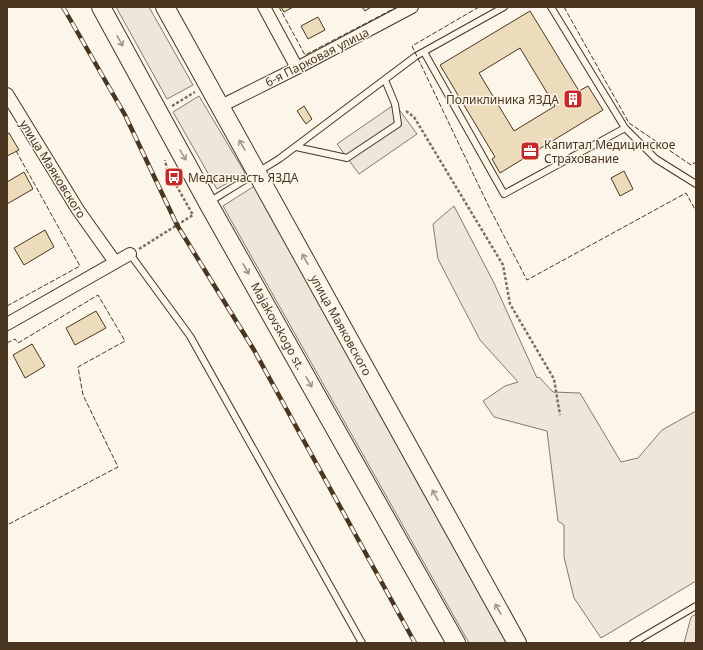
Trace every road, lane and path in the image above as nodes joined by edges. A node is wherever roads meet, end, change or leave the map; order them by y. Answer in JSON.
{"nodes":[{"id":1,"x":101,"y":7,"type":"edge"},
{"id":2,"x":165,"y":7,"type":"edge"},
{"id":3,"x":264,"y":7,"type":"edge"},
{"id":4,"x":412,"y":7,"type":"edge"},
{"id":5,"x":504,"y":7,"type":"edge"},
{"id":6,"x":551,"y":7,"type":"edge"},
{"id":7,"x":424,"y":52,"type":"junction"},
{"id":8,"x":297,"y":68,"type":"junction"},
{"id":9,"x":385,"y":80,"type":"junction"},
{"id":10,"x":7,"y":94,"type":"edge"},
{"id":11,"x":395,"y":104,"type":"junction"},
{"id":12,"x":221,"y":106,"type":"junction"},
{"id":13,"x":625,"y":128,"type":"junction"},
{"id":14,"x":296,"y":147,"type":"junction"},
{"id":15,"x":167,"y":169,"type":"dead end"},
{"id":16,"x":258,"y":173,"type":"junction"},
{"id":17,"x":696,"y":184,"type":"edge"},
{"id":18,"x":208,"y":202,"type":"junction"},
{"id":19,"x":130,"y":254,"type":"junction"},
{"id":20,"x":115,"y":262,"type":"junction"},
{"id":21,"x":7,"y":324,"type":"edge"},
{"id":22,"x":560,"y":415,"type":"dead end"},
{"id":23,"x":696,"y":606,"type":"edge"},
{"id":24,"x":362,"y":643,"type":"edge"},
{"id":25,"x":456,"y":643,"type":"edge"},
{"id":26,"x":517,"y":643,"type":"edge"},
{"id":27,"x":633,"y":643,"type":"edge"}],
"edges":[{"from":1,"to":18,"type":"main road","name":"Majakovskogo st.","one_way":true},
{"from":2,"to":12,"type":"main road","name":"улица Маяковского"},
{"from":3,"to":8,"type":"street"},
{"from":4,"to":8,"type":"street","name":"6-я Парковая улица"},
{"from":5,"to":7,"type":"lane"},
{"from":6,"to":13,"type":"lane"},
{"from":7,"to":9,"type":"lane"},
{"from":7,"to":13,"type":"lane"},
{"from":8,"to":12,"type":"street","name":"6-я Парковая улица"},
{"from":9,"to":11,"type":"lane"},
{"from":9,"to":14,"type":"lane"},
{"from":10,"to":20,"type":"street","name":"улица Маяковского"},
{"from":11,"to":14,"type":"lane"},
{"from":11,"to":22,"type":"path"},
{"from":16,"to":12,"type":"main road","name":"улица Маяковского","one_way":true},
{"from":13,"to":17,"type":"lane"},
{"from":14,"to":16,"type":"lane"},
{"from":15,"to":19,"type":"path"},
{"from":16,"to":18,"type":"lane"},
{"from":26,"to":16,"type":"main road","name":"улица Маяковского","one_way":true},
{"from":18,"to":25,"type":"main road","name":"Majakovskogo st.","one_way":true},
{"from":19,"to":20,"type":"street"},
{"from":19,"to":24,"type":"lane"},
{"from":20,"to":21,"type":"street"},
{"from":23,"to":27,"type":"lane"}]}
